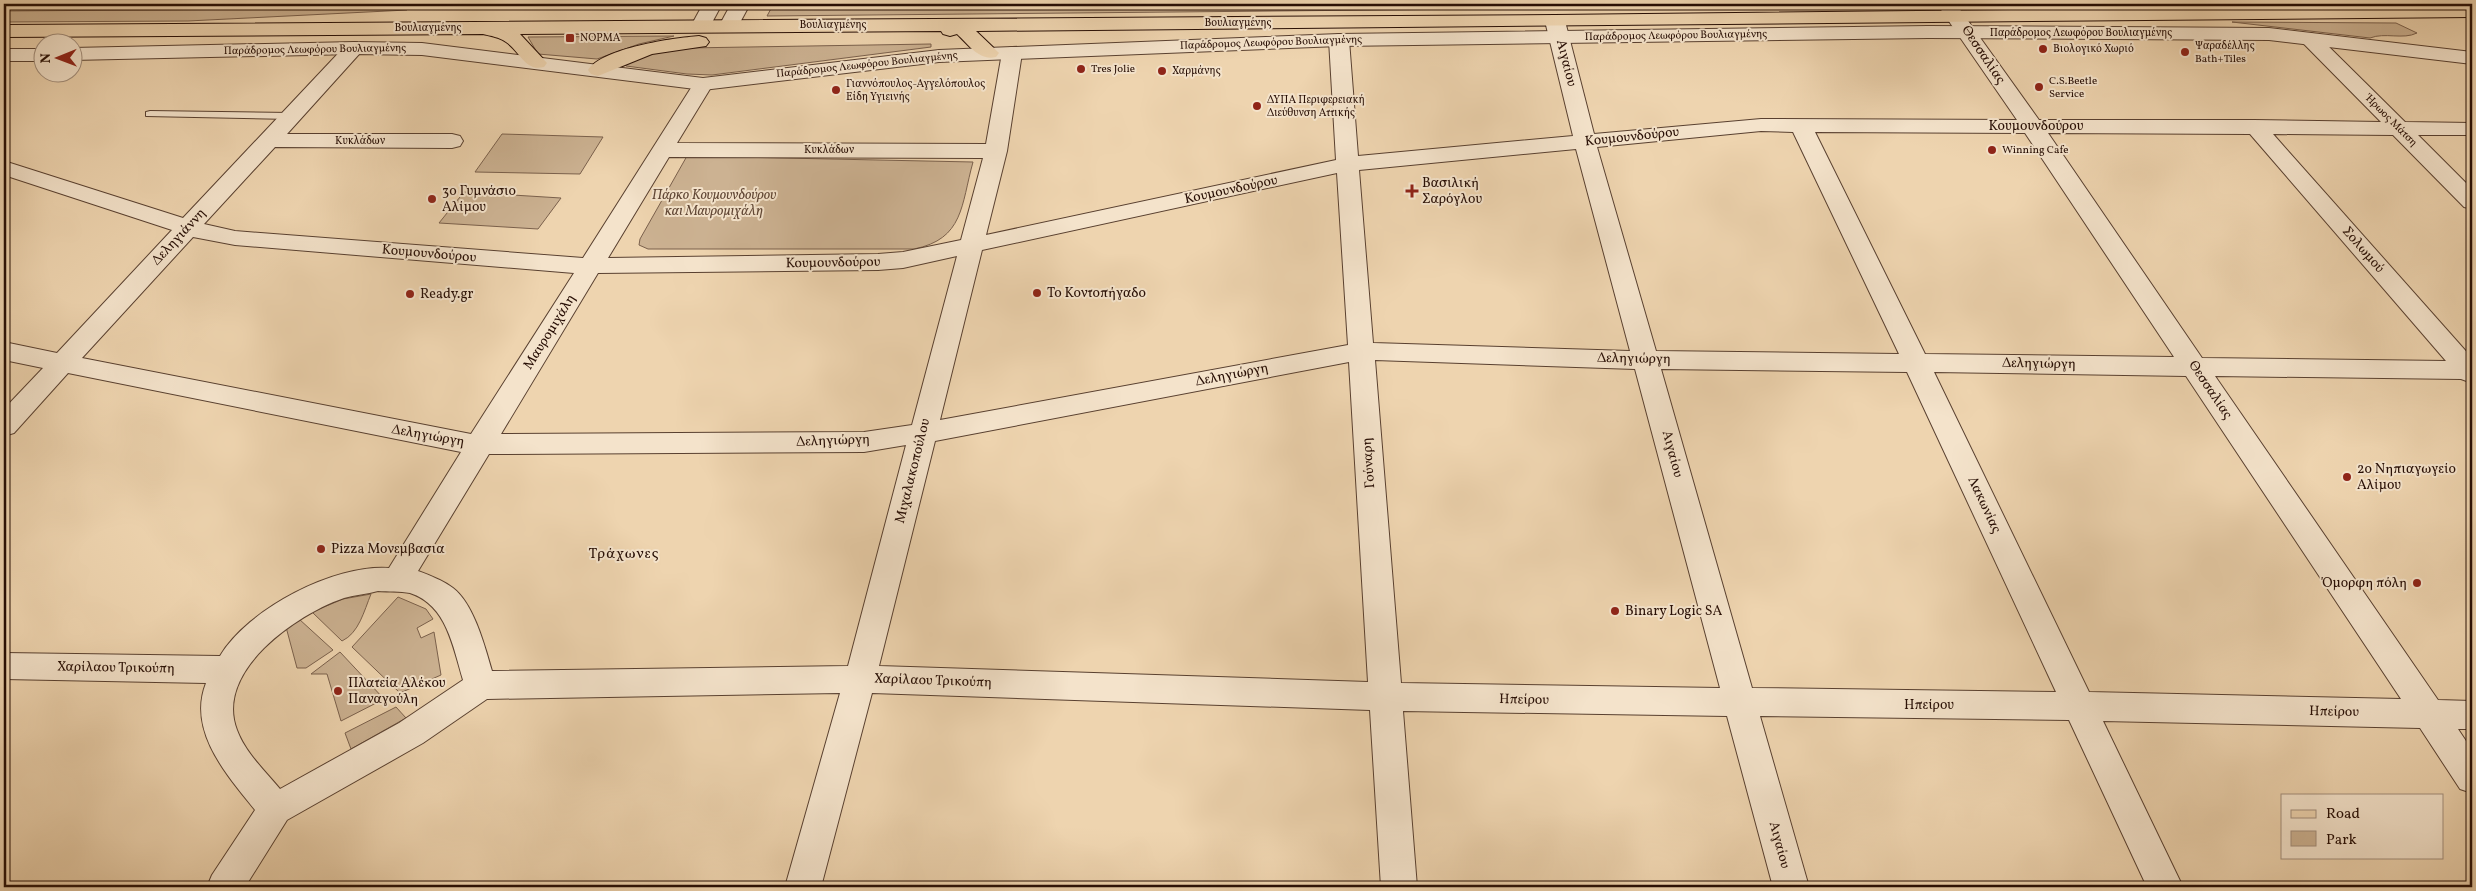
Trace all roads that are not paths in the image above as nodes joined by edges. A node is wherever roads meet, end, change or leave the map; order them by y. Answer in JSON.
{"nodes":[{"id":1,"x":712,"y":4,"type":"edge"},
{"id":2,"x":740,"y":4,"type":"edge"},
{"id":3,"x":1951,"y":9,"type":"edge"},
{"id":4,"x":2472,"y":11,"type":"edge"},
{"id":5,"x":2163,"y":14,"type":"junction"},
{"id":6,"x":2016,"y":15,"type":"junction"},
{"id":7,"x":1797,"y":17,"type":"junction"},
{"id":8,"x":1736,"y":18,"type":"junction"},
{"id":9,"x":959,"y":25,"type":"junction"},
{"id":10,"x":701,"y":26,"type":"junction"},
{"id":11,"x":730,"y":26,"type":"junction"},
{"id":12,"x":476,"y":28,"type":"junction"},
{"id":13,"x":1557,"y":29,"type":"junction"},
{"id":14,"x":4,"y":31,"type":"edge"},
{"id":15,"x":1967,"y":32,"type":"junction"},
{"id":16,"x":2057,"y":33,"type":"junction"},
{"id":17,"x":2149,"y":33,"type":"junction"},
{"id":18,"x":1772,"y":34,"type":"junction"},
{"id":19,"x":1843,"y":34,"type":"junction"},
{"id":20,"x":2310,"y":39,"type":"junction"},
{"id":21,"x":1339,"y":40,"type":"junction"},
{"id":22,"x":354,"y":48,"type":"junction"},
{"id":23,"x":1012,"y":53,"type":"junction"},
{"id":24,"x":82,"y":54,"type":"edge"},
{"id":25,"x":989,"y":54,"type":"junction"},
{"id":26,"x":4,"y":55,"type":"edge"},
{"id":27,"x":32,"y":55,"type":"edge"},
{"id":28,"x":2472,"y":58,"type":"edge"},
{"id":29,"x":537,"y":62,"type":"junction"},
{"id":30,"x":598,"y":70,"type":"junction"},
{"id":31,"x":703,"y":84,"type":"junction"},
{"id":32,"x":150,"y":114,"type":"dead end"},
{"id":33,"x":291,"y":116,"type":"junction"},
{"id":34,"x":1800,"y":124,"type":"junction"},
{"id":35,"x":2030,"y":126,"type":"junction"},
{"id":36,"x":2254,"y":126,"type":"junction"},
{"id":37,"x":2398,"y":128,"type":"junction"},
{"id":38,"x":2472,"y":129,"type":"edge"},
{"id":39,"x":268,"y":140,"type":"junction"},
{"id":40,"x":452,"y":141,"type":"dead end"},
{"id":41,"x":1586,"y":142,"type":"junction"},
{"id":42,"x":662,"y":150,"type":"junction"},
{"id":43,"x":996,"y":151,"type":"junction"},
{"id":44,"x":1348,"y":164,"type":"junction"},
{"id":45,"x":4,"y":168,"type":"edge"},
{"id":46,"x":2472,"y":202,"type":"edge"},
{"id":47,"x":188,"y":227,"type":"junction"},
{"id":48,"x":970,"y":246,"type":"junction"},
{"id":49,"x":591,"y":266,"type":"junction"},
{"id":50,"x":4,"y":351,"type":"edge"},
{"id":51,"x":1361,"y":351,"type":"junction"},
{"id":52,"x":1646,"y":360,"type":"junction"},
{"id":53,"x":63,"y":362,"type":"junction"},
{"id":54,"x":1916,"y":363,"type":"junction"},
{"id":55,"x":2193,"y":366,"type":"junction"},
{"id":56,"x":2471,"y":372,"type":"edge"},
{"id":57,"x":4,"y":426,"type":"edge"},
{"id":58,"x":923,"y":433,"type":"junction"},
{"id":59,"x":481,"y":444,"type":"junction"},
{"id":60,"x":397,"y":580,"type":"junction"},
{"id":61,"x":4,"y":666,"type":"edge"},
{"id":62,"x":229,"y":670,"type":"junction"},
{"id":63,"x":860,"y":679,"type":"junction"},
{"id":64,"x":481,"y":685,"type":"junction"},
{"id":65,"x":1386,"y":697,"type":"junction"},
{"id":66,"x":1740,"y":704,"type":"junction"},
{"id":67,"x":2079,"y":706,"type":"junction"},
{"id":68,"x":2429,"y":714,"type":"junction"},
{"id":69,"x":2472,"y":715,"type":"edge"},
{"id":70,"x":2472,"y":778,"type":"edge"},
{"id":71,"x":275,"y":809,"type":"junction"},
{"id":72,"x":225,"y":887,"type":"edge"},
{"id":73,"x":803,"y":887,"type":"edge"},
{"id":74,"x":1399,"y":887,"type":"edge"},
{"id":75,"x":1791,"y":887,"type":"edge"},
{"id":76,"x":2165,"y":887,"type":"edge"}],
"edges":[{"from":1,"to":10,"type":"street"},
{"from":2,"to":11,"type":"street"},
{"from":3,"to":6,"type":"main road","name":"Βουλιαγμένης"},
{"from":3,"to":7,"type":"main road","name":"Βουλιαγμένης"},
{"from":3,"to":15,"type":"street","name":"Θεσσαλίας"},
{"from":4,"to":5,"type":"main road","name":"Βουλιαγμένης"},
{"from":5,"to":6,"type":"main road","name":"Βουλιαγμένης"},
{"from":5,"to":17,"type":"main road"},
{"from":6,"to":16,"type":"main road"},
{"from":7,"to":8,"type":"main road","name":"Βουλιαγμένης"},
{"from":7,"to":19,"type":"main road"},
{"from":8,"to":13,"type":"main road","name":"Βουλιαγμένης"},
{"from":8,"to":18,"type":"main road"},
{"from":9,"to":11,"type":"main road","name":"Βουλιαγμένης"},
{"from":9,"to":13,"type":"main road","name":"Βουλιαγμένης"},
{"from":9,"to":25,"type":"main road"},
{"from":9,"to":30,"type":"main road"},
{"from":10,"to":11,"type":"main road","name":"Βουλιαγμένης"},
{"from":10,"to":12,"type":"main road","name":"Βουλιαγμένης"},
{"from":12,"to":14,"type":"main road","name":"Βουλιαγμένης"},
{"from":12,"to":29,"type":"main road"},
{"from":13,"to":18,"type":"street","name":"Παράδρομος Λεωφόρου Βουλιαγμένης"},
{"from":13,"to":21,"type":"street","name":"Παράδρομος Λεωφόρου Βουλιαγμένης"},
{"from":13,"to":41,"type":"street","name":"Αιγαίου"},
{"from":15,"to":16,"type":"street","name":"Παράδρομος Λεωφόρου Βουλιαγμένης"},
{"from":15,"to":19,"type":"street","name":"Παράδρομος Λεωφόρου Βουλιαγμένης"},
{"from":15,"to":35,"type":"street","name":"Θεσσαλίας"},
{"from":16,"to":17,"type":"street","name":"Παράδρομος Λεωφόρου Βουλιαγμένης"},
{"from":17,"to":20,"type":"street","name":"Παράδρομος Λεωφόρου Βουλιαγμένης"},
{"from":18,"to":19,"type":"street","name":"Παράδρομος Λεωφόρου Βουλιαγμένης"},
{"from":20,"to":28,"type":"street","name":"Παράδρομος Λεωφόρου Βουλιαγμένης"},
{"from":20,"to":37,"type":"street","name":"Ήρωος Μάτση"},
{"from":21,"to":23,"type":"street","name":"Παράδρομος Λεωφόρου Βουλιαγμένης"},
{"from":21,"to":44,"type":"street","name":"Γούναρη"},
{"from":22,"to":24,"type":"street","name":"Παράδρομος Λεωφόρου Βουλιαγμένης"},
{"from":22,"to":29,"type":"street","name":"Παράδρομος Λεωφόρου Βουλιαγμένης"},
{"from":22,"to":33,"type":"street","name":"Δεληγιάννη"},
{"from":23,"to":25,"type":"street","name":"Παράδρομος Λεωφόρου Βουλιαγμένης"},
{"from":23,"to":43,"type":"street","name":"Μιχαλακοπούλου"},
{"from":25,"to":31,"type":"street","name":"Παράδρομος Λεωφόρου Βουλιαγμένης"},
{"from":26,"to":27,"type":"street"},
{"from":29,"to":30,"type":"street","name":"Παράδρομος Λεωφόρου Βουλιαγμένης"},
{"from":30,"to":31,"type":"street","name":"Παράδρομος Λεωφόρου Βουλιαγμένης"},
{"from":31,"to":42,"type":"street","name":"Μαυρομιχάλη"},
{"from":32,"to":33,"type":"lane"},
{"from":33,"to":39,"type":"street","name":"Δεληγιάννη"},
{"from":34,"to":35,"type":"street","name":"Κουμουνδούρου"},
{"from":34,"to":41,"type":"street","name":"Κουμουνδούρου"},
{"from":34,"to":54,"type":"street","name":"Λακωνίας"},
{"from":35,"to":36,"type":"street","name":"Κουμουνδούρου"},
{"from":35,"to":55,"type":"street","name":"Θεσσαλίας"},
{"from":36,"to":37,"type":"street","name":"Κουμουνδούρου"},
{"from":36,"to":56,"type":"street","name":"Σολωμού"},
{"from":37,"to":38,"type":"street","name":"Κουμουνδούρου"},
{"from":37,"to":46,"type":"street","name":"Ήρωος Μάτση"},
{"from":39,"to":40,"type":"street","name":"Κυκλάδων"},
{"from":39,"to":47,"type":"street","name":"Δεληγιάννη"},
{"from":41,"to":44,"type":"street","name":"Κουμουνδούρου"},
{"from":41,"to":52,"type":"street","name":"Αιγαίου"},
{"from":42,"to":43,"type":"street","name":"Κυκλάδων"},
{"from":42,"to":49,"type":"street","name":"Μαυρομιχάλη"},
{"from":43,"to":48,"type":"street","name":"Μιχαλακοπούλου"},
{"from":44,"to":48,"type":"street","name":"Κουμουνδούρου"},
{"from":44,"to":51,"type":"street","name":"Γούναρη"},
{"from":45,"to":47,"type":"street","name":"Κουμουνδούρου"},
{"from":47,"to":49,"type":"street","name":"Κουμουνδούρου"},
{"from":47,"to":53,"type":"street","name":"Δεληγιάννη"},
{"from":48,"to":49,"type":"street","name":"Κουμουνδούρου"},
{"from":48,"to":58,"type":"street","name":"Μιχαλακοπούλου"},
{"from":49,"to":59,"type":"street","name":"Μαυρομιχάλη"},
{"from":50,"to":53,"type":"street","name":"Δεληγιώργη"},
{"from":51,"to":52,"type":"street","name":"Δεληγιώργη"},
{"from":51,"to":58,"type":"street","name":"Δεληγιώργη"},
{"from":51,"to":65,"type":"street","name":"Γούναρη"},
{"from":52,"to":54,"type":"street","name":"Δεληγιώργη"},
{"from":52,"to":66,"type":"street","name":"Αιγαίου"},
{"from":53,"to":57,"type":"street","name":"Δεληγιάννη"},
{"from":53,"to":59,"type":"street","name":"Δεληγιώργη"},
{"from":54,"to":55,"type":"street","name":"Δεληγιώργη"},
{"from":54,"to":67,"type":"street","name":"Λακωνίας"},
{"from":55,"to":56,"type":"street","name":"Δεληγιώργη"},
{"from":55,"to":68,"type":"street","name":"Θεσσαλίας"},
{"from":58,"to":59,"type":"street","name":"Δεληγιώργη"},
{"from":58,"to":63,"type":"street","name":"Μιχαλακοπούλου"},
{"from":59,"to":60,"type":"street","name":"Μαυρομιχάλη"},
{"from":60,"to":62,"type":"street"},
{"from":60,"to":64,"type":"street"},
{"from":61,"to":62,"type":"street","name":"Χαρίλαου Τρικούπη"},
{"from":62,"to":71,"type":"street"},
{"from":63,"to":64,"type":"street","name":"Χαρίλαου Τρικούπη"},
{"from":63,"to":65,"type":"street","name":"Χαρίλαου Τρικούπη"},
{"from":63,"to":73,"type":"street","name":"Μιχαλακοπούλου"},
{"from":64,"to":71,"type":"street"},
{"from":65,"to":66,"type":"street","name":"Ηπείρου"},
{"from":65,"to":74,"type":"street","name":"Γούναρη"},
{"from":66,"to":67,"type":"street","name":"Ηπείρου"},
{"from":66,"to":75,"type":"street","name":"Αιγαίου"},
{"from":67,"to":68,"type":"street","name":"Ηπείρου"},
{"from":67,"to":76,"type":"street","name":"Λακωνίας"},
{"from":68,"to":69,"type":"street","name":"Ηπείρου"},
{"from":68,"to":70,"type":"street","name":"Θεσσαλίας"},
{"from":71,"to":72,"type":"street"}]}
